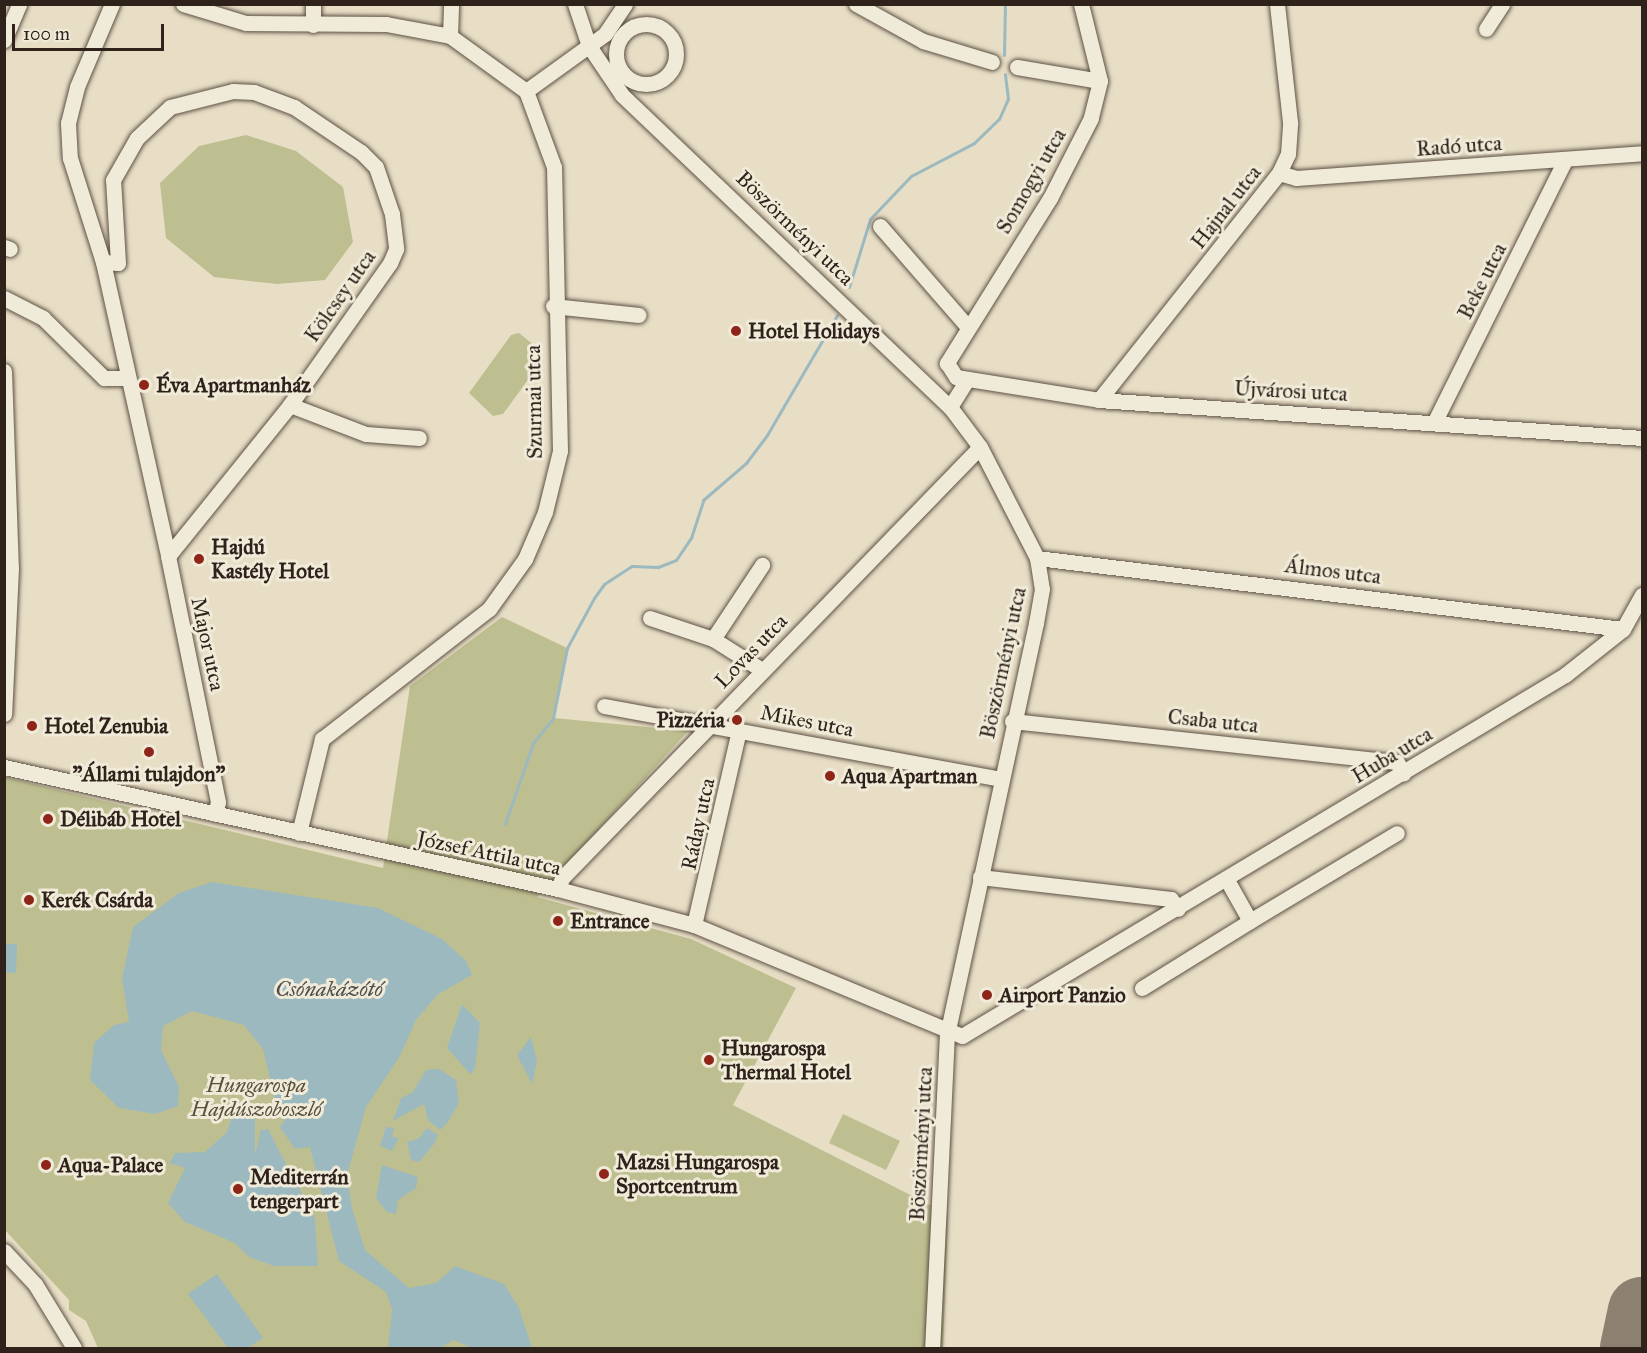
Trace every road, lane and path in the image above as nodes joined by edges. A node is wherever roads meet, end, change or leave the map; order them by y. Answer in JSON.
{"nodes":[{"id":1,"x":19,"y":4,"type":"edge"},
{"id":2,"x":112,"y":4,"type":"edge"},
{"id":3,"x":183,"y":4,"type":"edge"},
{"id":4,"x":313,"y":4,"type":"edge"},
{"id":5,"x":451,"y":4,"type":"edge"},
{"id":6,"x":575,"y":4,"type":"edge"},
{"id":7,"x":625,"y":4,"type":"edge"},
{"id":8,"x":856,"y":4,"type":"edge"},
{"id":9,"x":1081,"y":4,"type":"edge"},
{"id":10,"x":1277,"y":4,"type":"edge"},
{"id":11,"x":1502,"y":4,"type":"edge"},
{"id":12,"x":875,"y":8,"type":"edge"},
{"id":13,"x":313,"y":25,"type":"junction"},
{"id":14,"x":623,"y":25,"type":"junction"},
{"id":15,"x":1486,"y":29,"type":"dead end"},
{"id":16,"x":450,"y":36,"type":"junction"},
{"id":17,"x":4,"y":40,"type":"edge"},
{"id":18,"x":589,"y":46,"type":"junction"},
{"id":19,"x":992,"y":62,"type":"dead end"},
{"id":20,"x":1017,"y":67,"type":"dead end"},
{"id":21,"x":1100,"y":81,"type":"junction"},
{"id":22,"x":526,"y":91,"type":"junction"},
{"id":23,"x":1642,"y":153,"type":"edge"},
{"id":24,"x":1565,"y":160,"type":"junction"},
{"id":25,"x":1279,"y":173,"type":"junction"},
{"id":26,"x":880,"y":226,"type":"dead end"},
{"id":27,"x":103,"y":262,"type":"junction"},
{"id":28,"x":4,"y":298,"type":"edge"},
{"id":29,"x":553,"y":306,"type":"junction"},
{"id":30,"x":639,"y":315,"type":"dead end"},
{"id":31,"x":967,"y":326,"type":"junction"},
{"id":32,"x":4,"y":371,"type":"edge"},
{"id":33,"x":126,"y":378,"type":"junction"},
{"id":34,"x":967,"y":380,"type":"junction"},
{"id":35,"x":1099,"y":400,"type":"junction"},
{"id":36,"x":290,"y":405,"type":"junction"},
{"id":37,"x":951,"y":406,"type":"junction"},
{"id":38,"x":1435,"y":421,"type":"junction"},
{"id":39,"x":419,"y":438,"type":"dead end"},
{"id":40,"x":1642,"y":438,"type":"edge"},
{"id":41,"x":980,"y":447,"type":"junction"},
{"id":42,"x":168,"y":556,"type":"junction"},
{"id":43,"x":1037,"y":558,"type":"junction"},
{"id":44,"x":762,"y":565,"type":"dead end"},
{"id":45,"x":1642,"y":596,"type":"edge"},
{"id":46,"x":650,"y":618,"type":"dead end"},
{"id":47,"x":1623,"y":629,"type":"junction"},
{"id":48,"x":713,"y":639,"type":"junction"},
{"id":49,"x":762,"y":670,"type":"junction"},
{"id":50,"x":604,"y":706,"type":"dead end"},
{"id":51,"x":4,"y":714,"type":"edge"},
{"id":52,"x":1012,"y":720,"type":"junction"},
{"id":53,"x":710,"y":725,"type":"junction"},
{"id":54,"x":739,"y":730,"type":"junction"},
{"id":55,"x":4,"y":767,"type":"edge"},
{"id":56,"x":1404,"y":772,"type":"junction"},
{"id":57,"x":1001,"y":779,"type":"junction"},
{"id":58,"x":215,"y":814,"type":"junction"},
{"id":59,"x":299,"y":832,"type":"junction"},
{"id":60,"x":1397,"y":833,"type":"dead end"},
{"id":61,"x":980,"y":877,"type":"junction"},
{"id":62,"x":1227,"y":880,"type":"junction"},
{"id":63,"x":558,"y":889,"type":"junction"},
{"id":64,"x":1178,"y":909,"type":"junction"},
{"id":65,"x":1250,"y":921,"type":"junction"},
{"id":66,"x":694,"y":926,"type":"junction"},
{"id":67,"x":1142,"y":988,"type":"dead end"},
{"id":68,"x":947,"y":1033,"type":"junction"},
{"id":69,"x":4,"y":1251,"type":"edge"},
{"id":70,"x":75,"y":1348,"type":"edge"},
{"id":71,"x":932,"y":1348,"type":"edge"}],
"edges":[{"from":1,"to":17,"type":"street"},
{"from":2,"to":27,"type":"street","name":"Major utca"},
{"from":3,"to":13,"type":"street"},
{"from":4,"to":13,"type":"street"},
{"from":5,"to":16,"type":"street"},
{"from":6,"to":18,"type":"street","name":"Böszörményi utca"},
{"from":7,"to":14,"type":"street"},
{"from":8,"to":12,"type":"street"},
{"from":9,"to":21,"type":"street","name":"Somogyi utca"},
{"from":10,"to":25,"type":"street","name":"Hajnal utca"},
{"from":11,"to":15,"type":"street"},
{"from":12,"to":19,"type":"street"},
{"from":13,"to":16,"type":"street"},
{"from":14,"to":14,"type":"street"},
{"from":14,"to":18,"type":"street"},
{"from":16,"to":22,"type":"street"},
{"from":18,"to":22,"type":"street"},
{"from":18,"to":37,"type":"street","name":"Böszörményi utca"},
{"from":20,"to":21,"type":"street"},
{"from":21,"to":31,"type":"street","name":"Somogyi utca"},
{"from":22,"to":29,"type":"street","name":"Szurmai utca"},
{"from":23,"to":24,"type":"street","name":"Radó utca"},
{"from":24,"to":25,"type":"street","name":"Radó utca"},
{"from":24,"to":38,"type":"street","name":"Beke utca"},
{"from":25,"to":35,"type":"street","name":"Hajnal utca"},
{"from":26,"to":31,"type":"street"},
{"from":27,"to":33,"type":"street","name":"Major utca"},
{"from":27,"to":36,"type":"street","name":"Kölcsey utca"},
{"from":28,"to":33,"type":"street"},
{"from":29,"to":30,"type":"street"},
{"from":29,"to":59,"type":"street","name":"Szurmai utca"},
{"from":31,"to":34,"type":"street","name":"Somogyi utca"},
{"from":32,"to":51,"type":"street"},
{"from":33,"to":42,"type":"street","name":"Major utca"},
{"from":34,"to":35,"type":"street","name":"Újvárosi utca"},
{"from":34,"to":37,"type":"street"},
{"from":35,"to":38,"type":"street","name":"Újvárosi utca"},
{"from":36,"to":39,"type":"street"},
{"from":36,"to":42,"type":"street","name":"Kölcsey utca"},
{"from":37,"to":41,"type":"street","name":"Böszörményi utca"},
{"from":38,"to":40,"type":"street","name":"Újvárosi utca"},
{"from":41,"to":43,"type":"street","name":"Böszörményi utca"},
{"from":41,"to":49,"type":"street","name":"Lovas utca"},
{"from":42,"to":58,"type":"street","name":"Major utca"},
{"from":43,"to":47,"type":"street","name":"Álmos utca"},
{"from":43,"to":52,"type":"street","name":"Böszörményi utca"},
{"from":44,"to":48,"type":"street"},
{"from":45,"to":47,"type":"street"},
{"from":46,"to":48,"type":"street"},
{"from":47,"to":56,"type":"street","name":"Huba utca"},
{"from":48,"to":49,"type":"street"},
{"from":49,"to":53,"type":"street","name":"Lovas utca"},
{"from":50,"to":53,"type":"street","name":"Mikes utca"},
{"from":52,"to":56,"type":"street","name":"Csaba utca"},
{"from":52,"to":57,"type":"street","name":"Böszörményi utca"},
{"from":53,"to":54,"type":"street","name":"Mikes utca"},
{"from":53,"to":63,"type":"street","name":"Lovas utca"},
{"from":54,"to":57,"type":"street","name":"Mikes utca"},
{"from":54,"to":66,"type":"street","name":"Ráday utca"},
{"from":55,"to":58,"type":"street","name":"József Attila utca"},
{"from":56,"to":62,"type":"street","name":"Huba utca"},
{"from":57,"to":61,"type":"street","name":"Böszörményi utca"},
{"from":58,"to":59,"type":"street","name":"József Attila utca"},
{"from":59,"to":63,"type":"street","name":"József Attila utca"},
{"from":60,"to":65,"type":"street"},
{"from":61,"to":64,"type":"street"},
{"from":61,"to":68,"type":"street","name":"Böszörményi utca"},
{"from":62,"to":64,"type":"street","name":"Huba utca"},
{"from":62,"to":65,"type":"street"},
{"from":63,"to":66,"type":"street","name":"József Attila utca"},
{"from":64,"to":68,"type":"street","name":"Huba utca"},
{"from":65,"to":67,"type":"street"},
{"from":66,"to":68,"type":"street","name":"József Attila utca"},
{"from":68,"to":71,"type":"street","name":"Böszörményi utca"},
{"from":69,"to":70,"type":"street"}]}
